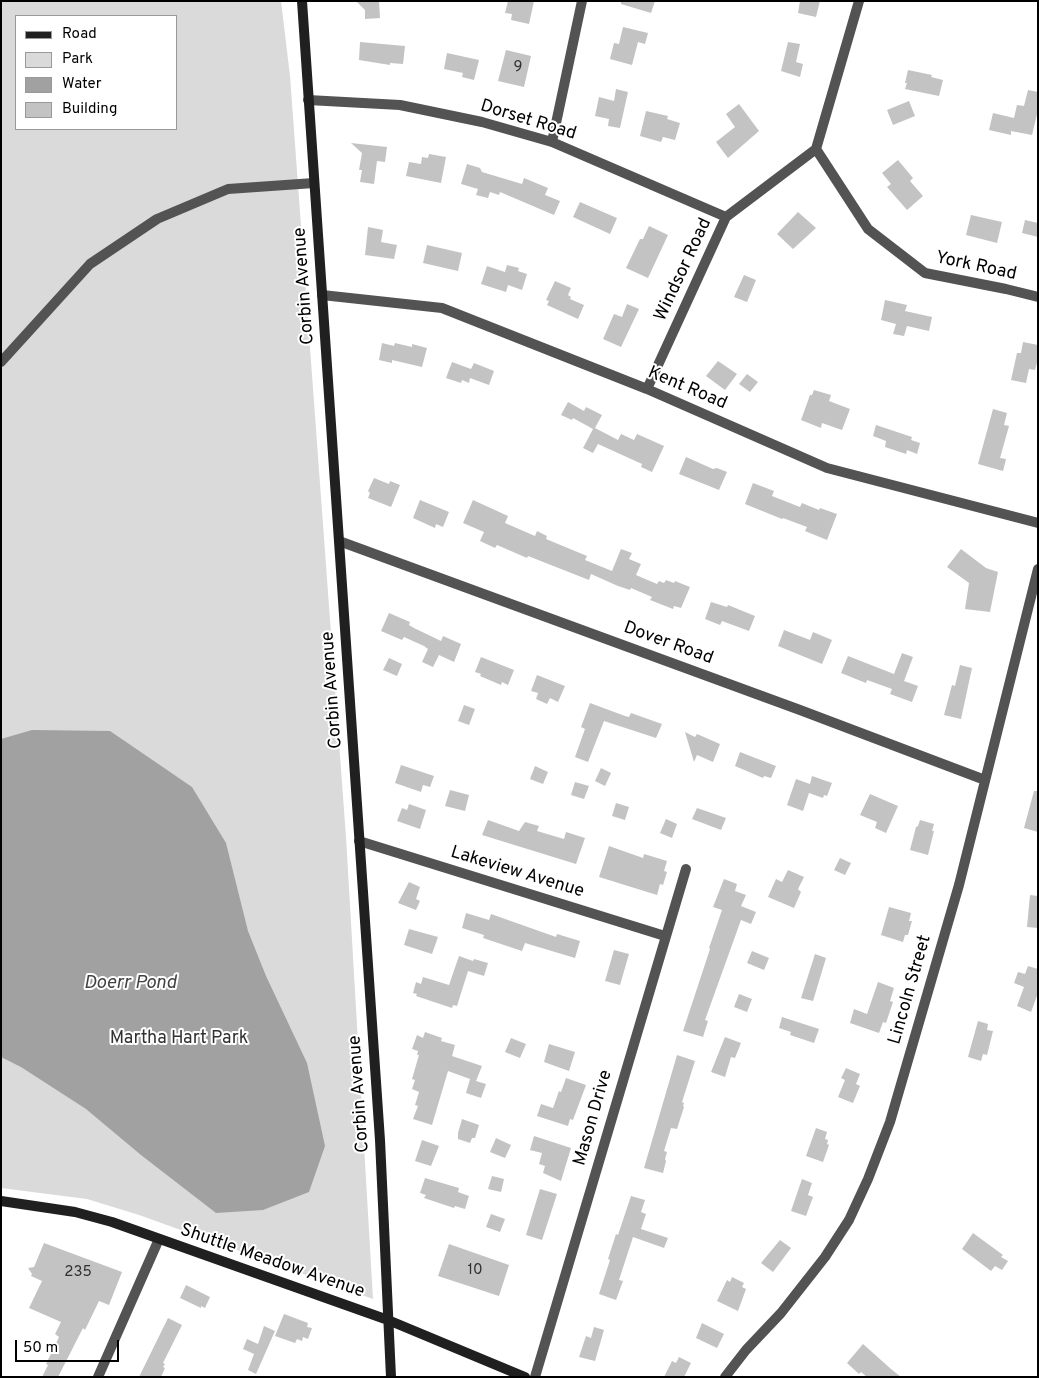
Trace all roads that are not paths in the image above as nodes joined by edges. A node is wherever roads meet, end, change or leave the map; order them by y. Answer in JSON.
{"nodes":[{"id":1,"x":302,"y":1,"type":"edge"},
{"id":2,"x":582,"y":1,"type":"edge"},
{"id":3,"x":859,"y":1,"type":"edge"},
{"id":4,"x":308,"y":100,"type":"junction"},
{"id":5,"x":552,"y":142,"type":"junction"},
{"id":6,"x":816,"y":149,"type":"junction"},
{"id":7,"x":314,"y":183,"type":"junction"},
{"id":8,"x":726,"y":217,"type":"junction"},
{"id":9,"x":322,"y":295,"type":"junction"},
{"id":10,"x":1038,"y":297,"type":"edge"},
{"id":11,"x":1,"y":362,"type":"edge"},
{"id":12,"x":647,"y":388,"type":"junction"},
{"id":13,"x":1038,"y":523,"type":"edge"},
{"id":14,"x":339,"y":541,"type":"junction"},
{"id":15,"x":1038,"y":569,"type":"edge"},
{"id":16,"x":985,"y":780,"type":"junction"},
{"id":17,"x":360,"y":841,"type":"junction"},
{"id":18,"x":686,"y":869,"type":"dead end"},
{"id":19,"x":665,"y":936,"type":"junction"},
{"id":20,"x":1,"y":1201,"type":"edge"},
{"id":21,"x":159,"y":1239,"type":"junction"},
{"id":22,"x":388,"y":1320,"type":"junction"},
{"id":23,"x":98,"y":1377,"type":"edge"},
{"id":24,"x":391,"y":1377,"type":"edge"},
{"id":25,"x":525,"y":1377,"type":"edge"},
{"id":26,"x":535,"y":1377,"type":"edge"},
{"id":27,"x":725,"y":1377,"type":"edge"}],
"edges":[{"from":1,"to":4,"type":"main road","name":"Corbin Avenue"},
{"from":2,"to":5,"type":"street"},
{"from":3,"to":6,"type":"street"},
{"from":4,"to":5,"type":"street","name":"Dorset Road"},
{"from":4,"to":7,"type":"main road","name":"Corbin Avenue"},
{"from":5,"to":8,"type":"street","name":"Dorset Road"},
{"from":6,"to":8,"type":"street","name":"Windsor Road"},
{"from":6,"to":10,"type":"street","name":"York Road"},
{"from":7,"to":9,"type":"main road","name":"Corbin Avenue"},
{"from":7,"to":11,"type":"street"},
{"from":8,"to":12,"type":"street","name":"Windsor Road"},
{"from":9,"to":12,"type":"street","name":"Kent Road"},
{"from":9,"to":14,"type":"main road","name":"Corbin Avenue"},
{"from":12,"to":13,"type":"street","name":"Kent Road"},
{"from":14,"to":16,"type":"street","name":"Dover Road"},
{"from":14,"to":17,"type":"main road","name":"Corbin Avenue"},
{"from":15,"to":16,"type":"street","name":"Lincoln Street"},
{"from":16,"to":27,"type":"street","name":"Lincoln Street"},
{"from":17,"to":19,"type":"street","name":"Lakeview Avenue"},
{"from":17,"to":22,"type":"main road","name":"Corbin Avenue"},
{"from":18,"to":19,"type":"street","name":"Mason Drive"},
{"from":19,"to":26,"type":"street","name":"Mason Drive"},
{"from":20,"to":21,"type":"main road","name":"Shuttle Meadow Avenue"},
{"from":21,"to":22,"type":"main road","name":"Shuttle Meadow Avenue"},
{"from":21,"to":23,"type":"street"},
{"from":22,"to":24,"type":"main road","name":"Corbin Avenue"},
{"from":22,"to":25,"type":"main road","name":"Shuttle Meadow Avenue"}]}
